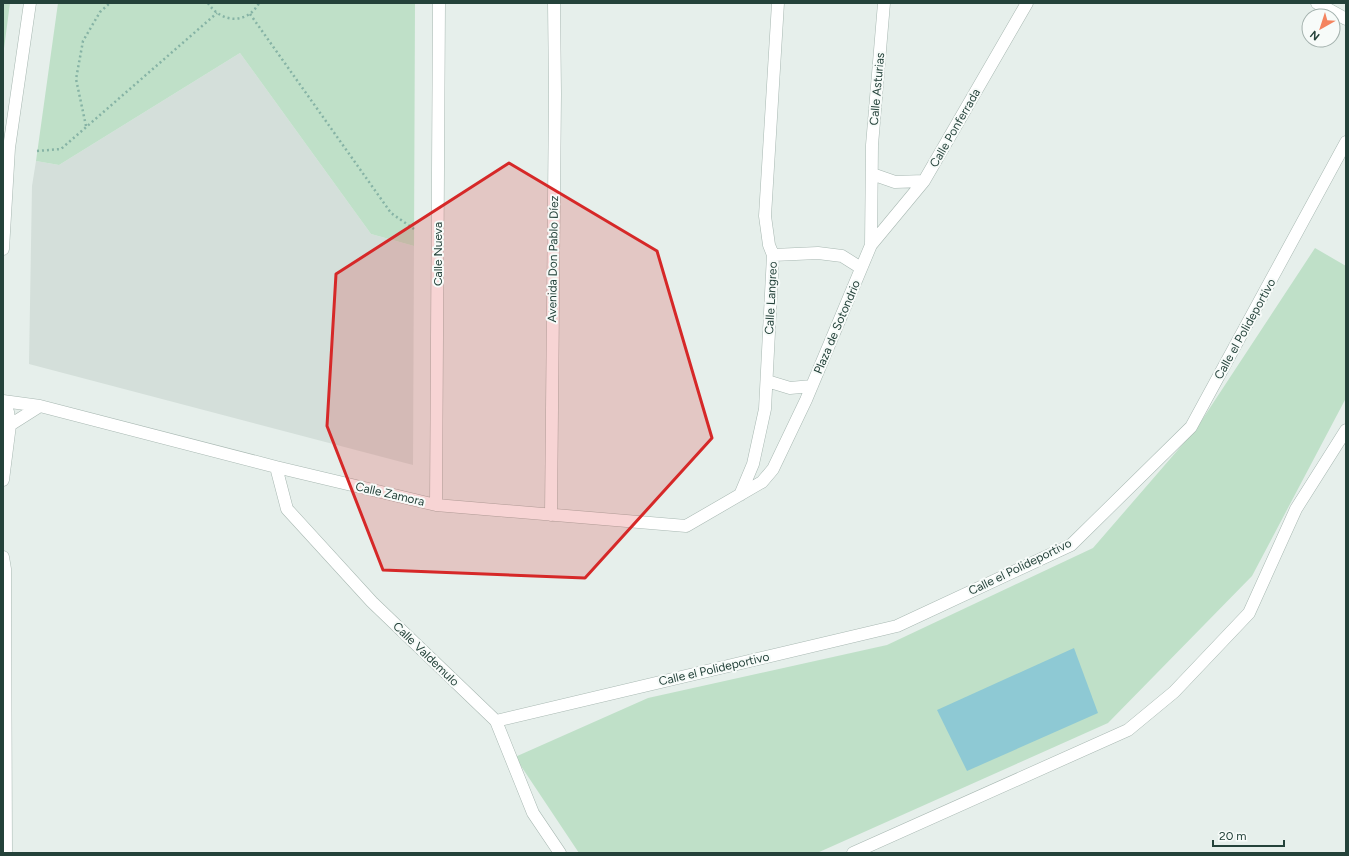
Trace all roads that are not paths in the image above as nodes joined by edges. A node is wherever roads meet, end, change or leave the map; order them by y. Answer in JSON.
{"nodes":[{"id":1,"x":30,"y":3,"type":"edge"},
{"id":2,"x":439,"y":3,"type":"edge"},
{"id":3,"x":554,"y":3,"type":"edge"},
{"id":4,"x":778,"y":3,"type":"edge"},
{"id":5,"x":884,"y":3,"type":"edge"},
{"id":6,"x":1027,"y":3,"type":"edge"},
{"id":7,"x":1317,"y":3,"type":"edge"},
{"id":8,"x":1346,"y":19,"type":"edge"},
{"id":9,"x":1346,"y":142,"type":"edge"},
{"id":10,"x":872,"y":174,"type":"junction"},
{"id":11,"x":924,"y":180,"type":"junction"},
{"id":12,"x":871,"y":245,"type":"junction"},
{"id":13,"x":3,"y":249,"type":"edge"},
{"id":14,"x":773,"y":255,"type":"junction"},
{"id":15,"x":861,"y":268,"type":"junction"},
{"id":16,"x":767,"y":381,"type":"junction"},
{"id":17,"x":812,"y":386,"type":"junction"},
{"id":18,"x":3,"y":401,"type":"edge"},
{"id":19,"x":40,"y":406,"type":"junction"},
{"id":20,"x":10,"y":425,"type":"junction"},
{"id":21,"x":1346,"y":430,"type":"edge"},
{"id":22,"x":276,"y":467,"type":"junction"},
{"id":23,"x":3,"y":480,"type":"edge"},
{"id":24,"x":740,"y":495,"type":"junction"},
{"id":25,"x":436,"y":505,"type":"junction"},
{"id":26,"x":551,"y":515,"type":"junction"},
{"id":27,"x":3,"y":557,"type":"edge"},
{"id":28,"x":496,"y":721,"type":"junction"},
{"id":29,"x":6,"y":853,"type":"edge"},
{"id":30,"x":560,"y":853,"type":"edge"},
{"id":31,"x":853,"y":853,"type":"edge"}],
"edges":[{"from":1,"to":13,"type":"street"},
{"from":2,"to":25,"type":"street","name":"Calle Nueva"},
{"from":3,"to":26,"type":"street","name":"Avenida Don Pablo Díez"},
{"from":4,"to":14,"type":"street","name":"Calle Langreo"},
{"from":5,"to":10,"type":"street","name":"Calle Asturias"},
{"from":6,"to":11,"type":"street","name":"Calle Ponferrada"},
{"from":7,"to":8,"type":"street"},
{"from":9,"to":28,"type":"street","name":"Calle el Polideportivo"},
{"from":10,"to":11,"type":"street"},
{"from":10,"to":12,"type":"street","name":"Calle Asturias"},
{"from":11,"to":12,"type":"street","name":"Calle Ponferrada"},
{"from":12,"to":15,"type":"street","name":"Plaza de Sotondrio"},
{"from":14,"to":15,"type":"street","name":"Plaza de Sotondrio"},
{"from":14,"to":16,"type":"street","name":"Calle Langreo"},
{"from":15,"to":17,"type":"street","name":"Plaza de Sotondrio"},
{"from":16,"to":17,"type":"street","name":"Plaza de Sotondrio"},
{"from":16,"to":24,"type":"street","name":"Calle Langreo"},
{"from":17,"to":24,"type":"street","name":"Plaza de Sotondrio"},
{"from":18,"to":19,"type":"street","name":"Calle Zamora"},
{"from":18,"to":20,"type":"street"},
{"from":19,"to":20,"type":"street"},
{"from":19,"to":22,"type":"street","name":"Calle Zamora"},
{"from":20,"to":23,"type":"street"},
{"from":21,"to":31,"type":"street"},
{"from":22,"to":25,"type":"street","name":"Calle Zamora"},
{"from":22,"to":28,"type":"street","name":"Calle Valdemulo"},
{"from":24,"to":26,"type":"street","name":"Calle Zamora"},
{"from":25,"to":26,"type":"street","name":"Calle Zamora"},
{"from":27,"to":29,"type":"street"},
{"from":28,"to":30,"type":"street","name":"Calle Valdemulo"}]}
